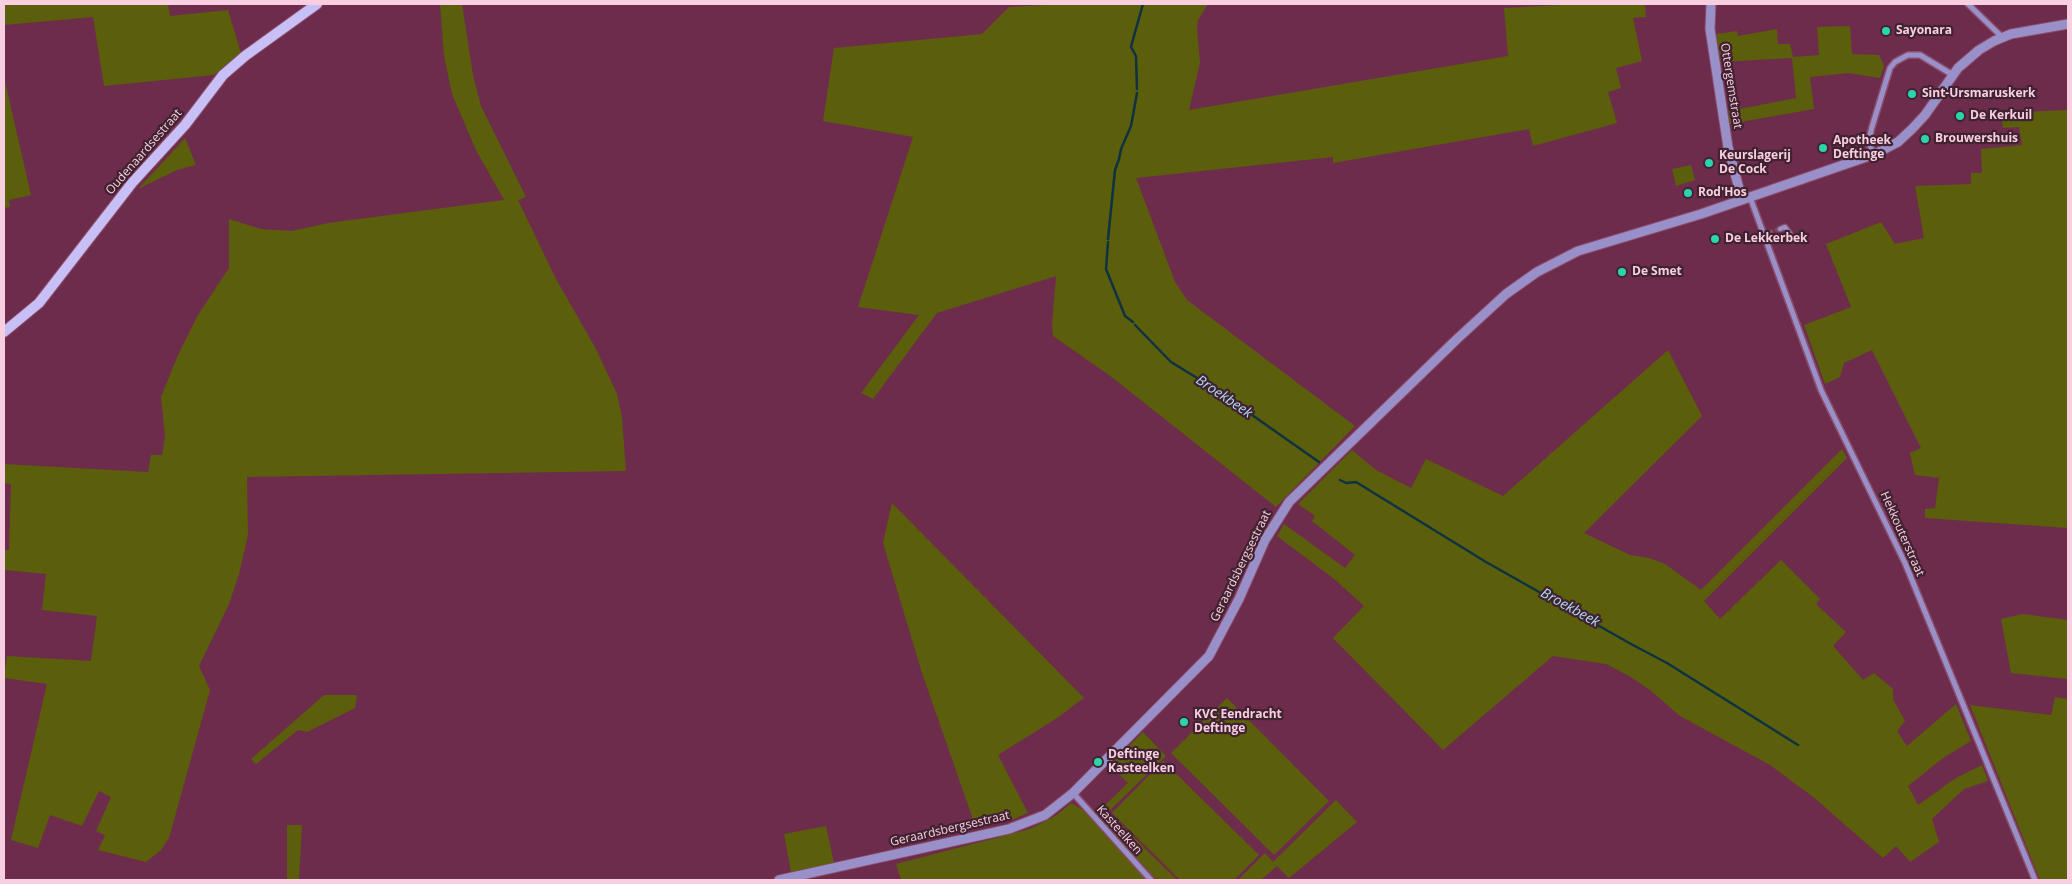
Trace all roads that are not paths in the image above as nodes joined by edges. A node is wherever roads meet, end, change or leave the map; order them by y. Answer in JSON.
{"nodes":[{"id":1,"x":317,"y":4,"type":"edge"},
{"id":2,"x":1711,"y":4,"type":"edge"},
{"id":3,"x":1968,"y":4,"type":"edge"},
{"id":4,"x":2068,"y":24,"type":"edge"},
{"id":5,"x":2002,"y":37,"type":"junction"},
{"id":6,"x":1953,"y":74,"type":"junction"},
{"id":7,"x":1875,"y":154,"type":"junction"},
{"id":8,"x":1746,"y":198,"type":"junction"},
{"id":9,"x":1780,"y":229,"type":"dead end"},
{"id":10,"x":1794,"y":239,"type":"dead end"},
{"id":11,"x":4,"y":332,"type":"edge"},
{"id":12,"x":1073,"y":793,"type":"junction"},
{"id":13,"x":779,"y":880,"type":"edge"},
{"id":14,"x":1151,"y":880,"type":"edge"},
{"id":15,"x":2035,"y":880,"type":"edge"}],
"edges":[{"from":1,"to":11,"type":"main road","name":"Oudenaardsestraat"},
{"from":2,"to":8,"type":"street","name":"Ottergemstraat"},
{"from":3,"to":5,"type":"street"},
{"from":4,"to":5,"type":"street","name":"Geraardsbergsestraat"},
{"from":5,"to":6,"type":"street","name":"Geraardsbergsestraat"},
{"from":6,"to":7,"type":"street","name":"Geraardsbergsestraat"},
{"from":6,"to":7,"type":"street"},
{"from":7,"to":8,"type":"street","name":"Geraardsbergsestraat"},
{"from":8,"to":12,"type":"street","name":"Geraardsbergsestraat"},
{"from":8,"to":15,"type":"street","name":"Hekkouterstraat"},
{"from":9,"to":10,"type":"street"},
{"from":12,"to":13,"type":"street","name":"Geraardsbergsestraat"},
{"from":12,"to":14,"type":"street","name":"Kasteelken"}]}
